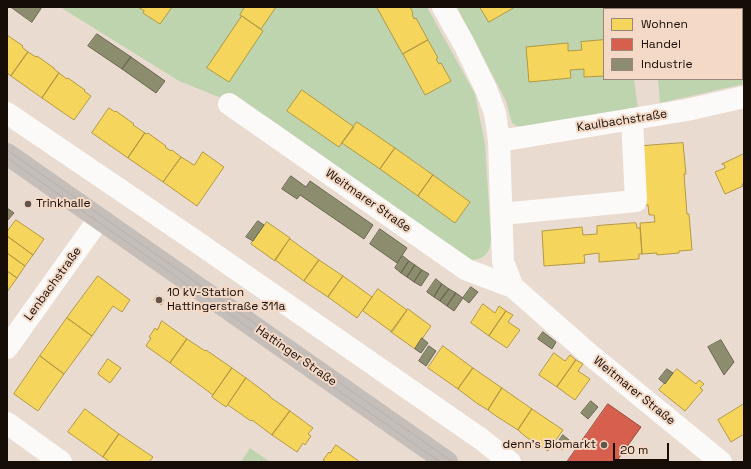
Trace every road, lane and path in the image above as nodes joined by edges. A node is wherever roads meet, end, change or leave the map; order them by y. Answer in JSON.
{"nodes":[{"id":1,"x":444,"y":7,"type":"edge"},
{"id":2,"x":744,"y":97,"type":"edge"},
{"id":3,"x":229,"y":104,"type":"dead end"},
{"id":4,"x":7,"y":113,"type":"edge"},
{"id":5,"x":632,"y":119,"type":"junction"},
{"id":6,"x":499,"y":141,"type":"junction"},
{"id":7,"x":7,"y":154,"type":"edge"},
{"id":8,"x":502,"y":214,"type":"junction"},
{"id":9,"x":99,"y":219,"type":"junction"},
{"id":10,"x":513,"y":287,"type":"junction"},
{"id":11,"x":7,"y":348,"type":"edge"},
{"id":12,"x":7,"y":423,"type":"edge"},
{"id":13,"x":61,"y":462,"type":"edge"},
{"id":14,"x":447,"y":462,"type":"edge"},
{"id":15,"x":510,"y":462,"type":"edge"},
{"id":16,"x":721,"y":462,"type":"edge"}],
"edges":[{"from":1,"to":6,"type":"street","name":"Weitmarer Straße"},
{"from":2,"to":5,"type":"street","name":"Kaulbachstraße"},
{"from":3,"to":10,"type":"street","name":"Weitmarer Straße"},
{"from":4,"to":15,"type":"street"},
{"from":5,"to":6,"type":"street","name":"Kaulbachstraße"},
{"from":5,"to":8,"type":"street"},
{"from":6,"to":8,"type":"street","name":"Weitmarer Straße"},
{"from":7,"to":9,"type":"main road","name":"Hattinger Straße"},
{"from":8,"to":10,"type":"street","name":"Weitmarer Straße"},
{"from":9,"to":11,"type":"street","name":"Lenbachstraße"},
{"from":9,"to":14,"type":"main road","name":"Hattinger Straße"},
{"from":10,"to":16,"type":"street","name":"Weitmarer Straße"},
{"from":12,"to":13,"type":"street"}]}
